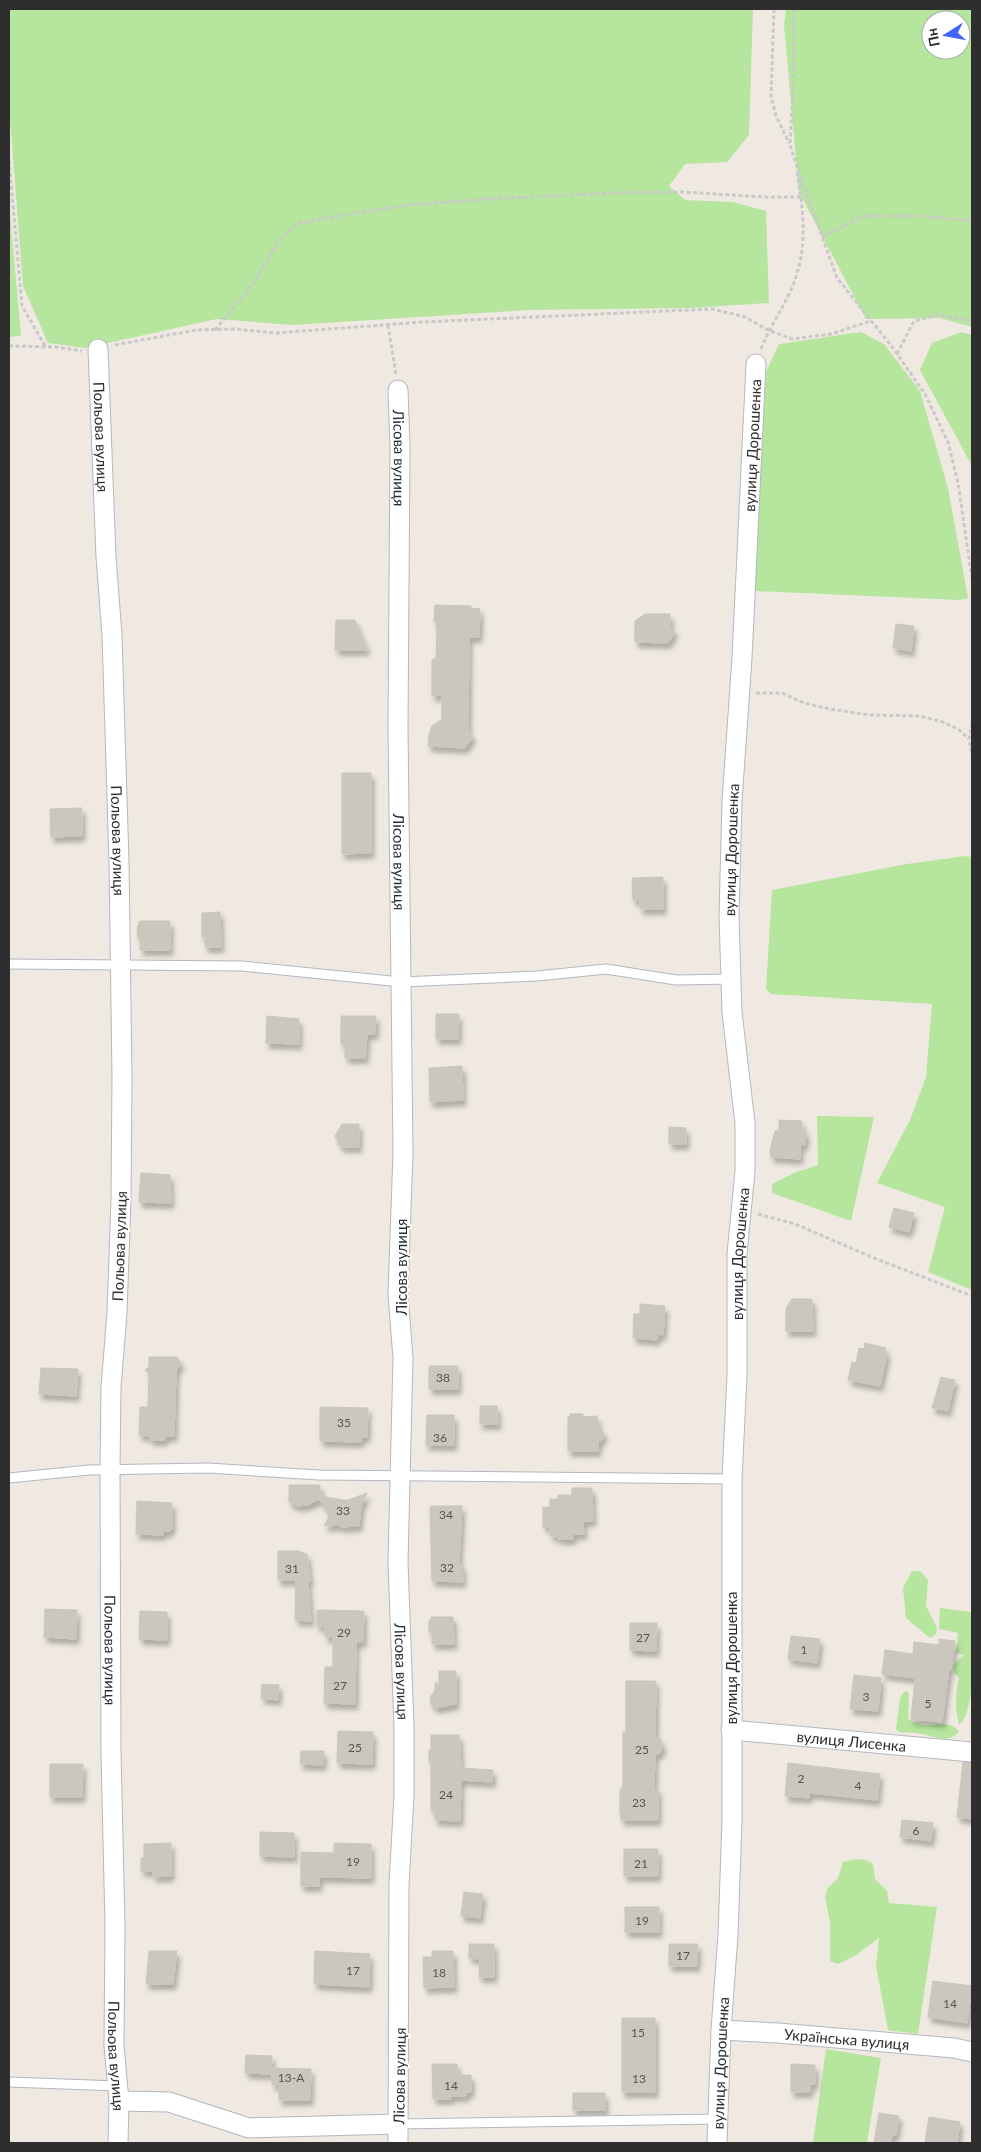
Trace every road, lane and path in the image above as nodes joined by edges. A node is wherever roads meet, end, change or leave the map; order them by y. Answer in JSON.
{"nodes":[{"id":1,"x":774,"y":9,"type":"edge"},
{"id":2,"x":794,"y":9,"type":"edge"},
{"id":3,"x":790,"y":144,"type":"junction"},
{"id":4,"x":9,"y":160,"type":"edge"},
{"id":5,"x":796,"y":164,"type":"junction"},
{"id":6,"x":801,"y":197,"type":"junction"},
{"id":7,"x":972,"y":222,"type":"edge"},
{"id":8,"x":822,"y":238,"type":"junction"},
{"id":9,"x":871,"y":321,"type":"junction"},
{"id":10,"x":972,"y":321,"type":"edge"},
{"id":11,"x":388,"y":325,"type":"junction"},
{"id":12,"x":215,"y":330,"type":"junction"},
{"id":13,"x":768,"y":330,"type":"junction"},
{"id":14,"x":9,"y":346,"type":"edge"},
{"id":15,"x":46,"y":347,"type":"junction"},
{"id":16,"x":98,"y":350,"type":"junction"},
{"id":17,"x":897,"y":354,"type":"junction"},
{"id":18,"x":756,"y":364,"type":"joint"},
{"id":19,"x":398,"y":390,"type":"joint"},
{"id":20,"x":972,"y":578,"type":"edge"},
{"id":21,"x":738,"y":693,"type":"junction"},
{"id":22,"x":972,"y":723,"type":"edge"},
{"id":23,"x":968,"y":740,"type":"junction"},
{"id":24,"x":972,"y":756,"type":"edge"},
{"id":25,"x":9,"y":964,"type":"edge"},
{"id":26,"x":120,"y":964,"type":"junction"},
{"id":27,"x":731,"y":979,"type":"junction"},
{"id":28,"x":401,"y":982,"type":"junction"},
{"id":29,"x":740,"y":1217,"type":"junction"},
{"id":30,"x":972,"y":1296,"type":"edge"},
{"id":31,"x":110,"y":1470,"type":"junction"},
{"id":32,"x":400,"y":1475,"type":"junction"},
{"id":33,"x":9,"y":1478,"type":"edge"},
{"id":34,"x":732,"y":1479,"type":"junction"},
{"id":35,"x":731,"y":1730,"type":"junction"},
{"id":36,"x":972,"y":1752,"type":"edge"},
{"id":37,"x":721,"y":2030,"type":"junction"},
{"id":38,"x":972,"y":2052,"type":"edge"},
{"id":39,"x":9,"y":2082,"type":"edge"},
{"id":40,"x":118,"y":2094,"type":"junction"},
{"id":41,"x":717,"y":2119,"type":"junction"},
{"id":42,"x":398,"y":2124,"type":"junction"},
{"id":43,"x":118,"y":2143,"type":"edge"},
{"id":44,"x":398,"y":2143,"type":"edge"},
{"id":45,"x":717,"y":2143,"type":"edge"}],
"edges":[{"from":1,"to":3,"type":"path"},
{"from":2,"to":3,"type":"path"},
{"from":3,"to":5,"type":"path"},
{"from":4,"to":15,"type":"path"},
{"from":5,"to":6,"type":"path"},
{"from":5,"to":8,"type":"path"},
{"from":6,"to":12,"type":"path"},
{"from":6,"to":13,"type":"path"},
{"from":7,"to":8,"type":"path"},
{"from":8,"to":9,"type":"path"},
{"from":9,"to":13,"type":"path"},
{"from":9,"to":17,"type":"path"},
{"from":10,"to":17,"type":"path"},
{"from":11,"to":12,"type":"path"},
{"from":11,"to":13,"type":"path"},
{"from":11,"to":19,"type":"path"},
{"from":12,"to":16,"type":"path"},
{"from":13,"to":18,"type":"path"},
{"from":14,"to":15,"type":"path"},
{"from":15,"to":16,"type":"path"},
{"from":16,"to":26,"type":"street","name":"Польова вулиця"},
{"from":17,"to":20,"type":"path"},
{"from":18,"to":21,"type":"street","name":"вулиця Дорошенка"},
{"from":19,"to":28,"type":"street","name":"Лісова вулиця"},
{"from":21,"to":23,"type":"path"},
{"from":21,"to":27,"type":"street","name":"вулиця Дорошенка"},
{"from":22,"to":23,"type":"path"},
{"from":23,"to":24,"type":"path"},
{"from":25,"to":26,"type":"lane"},
{"from":26,"to":28,"type":"lane"},
{"from":26,"to":31,"type":"street","name":"Польова вулиця"},
{"from":27,"to":28,"type":"lane"},
{"from":27,"to":29,"type":"street","name":"вулиця Дорошенка"},
{"from":28,"to":32,"type":"street","name":"Лісова вулиця"},
{"from":29,"to":30,"type":"path"},
{"from":29,"to":34,"type":"street","name":"вулиця Дорошенка"},
{"from":31,"to":32,"type":"lane"},
{"from":31,"to":33,"type":"lane"},
{"from":31,"to":40,"type":"street","name":"Польова вулиця"},
{"from":32,"to":34,"type":"lane"},
{"from":32,"to":42,"type":"street","name":"Лісова вулиця"},
{"from":34,"to":35,"type":"street","name":"вулиця Дорошенка"},
{"from":35,"to":36,"type":"street","name":"вулиця Лисенка"},
{"from":35,"to":37,"type":"street","name":"вулиця Дорошенка"},
{"from":37,"to":38,"type":"street","name":"Українська вулиця"},
{"from":37,"to":41,"type":"street","name":"вулиця Дорошенка"},
{"from":39,"to":40,"type":"lane"},
{"from":40,"to":42,"type":"street"},
{"from":40,"to":43,"type":"street","name":"Польова вулиця"},
{"from":41,"to":42,"type":"lane"},
{"from":41,"to":45,"type":"street","name":"вулиця Дорошенка"},
{"from":42,"to":44,"type":"street","name":"Лісова вулиця"}]}
